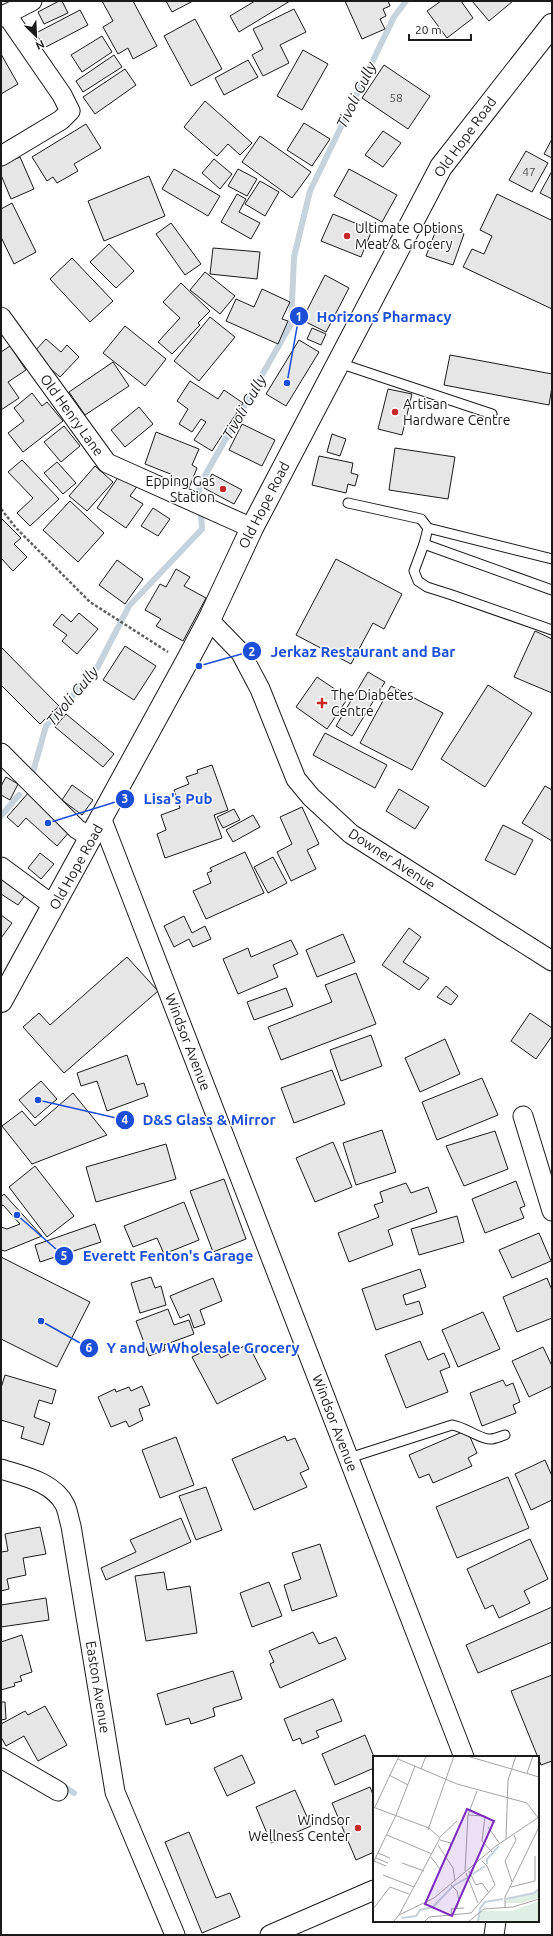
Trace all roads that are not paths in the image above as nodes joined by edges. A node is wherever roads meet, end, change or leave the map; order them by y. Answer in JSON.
{"nodes":[{"id":1,"x":32,"y":1,"type":"edge"},
{"id":2,"x":3,"y":16,"type":"edge"},
{"id":3,"x":552,"y":25,"type":"edge"},
{"id":4,"x":1,"y":156,"type":"edge"},
{"id":5,"x":1,"y":317,"type":"edge"},
{"id":6,"x":339,"y":363,"type":"junction"},
{"id":7,"x":492,"y":414,"type":"dead end"},
{"id":8,"x":348,"y":503,"type":"dead end"},
{"id":9,"x":252,"y":528,"type":"junction"},
{"id":10,"x":428,"y":528,"type":"junction"},
{"id":11,"x":424,"y":544,"type":"junction"},
{"id":12,"x":552,"y":559,"type":"edge"},
{"id":13,"x":552,"y":590,"type":"edge"},
{"id":14,"x":209,"y":620,"type":"junction"},
{"id":15,"x":552,"y":630,"type":"edge"},
{"id":16,"x":1,"y":753,"type":"edge"},
{"id":17,"x":96,"y":829,"type":"junction"},
{"id":18,"x":1,"y":867,"type":"edge"},
{"id":19,"x":54,"y":906,"type":"junction"},
{"id":20,"x":552,"y":961,"type":"edge"},
{"id":21,"x":1,"y":1001,"type":"edge"},
{"id":22,"x":523,"y":1116,"type":"dead end"},
{"id":23,"x":552,"y":1211,"type":"edge"},
{"id":24,"x":506,"y":1435,"type":"dead end"},
{"id":25,"x":349,"y":1458,"type":"junction"},
{"id":26,"x":1,"y":1469,"type":"edge"},
{"id":27,"x":464,"y":1756,"type":"edge"},
{"id":28,"x":1,"y":1758,"type":"edge"},
{"id":29,"x":58,"y":1791,"type":"dead end"},
{"id":30,"x":373,"y":1890,"type":"edge"},
{"id":31,"x":496,"y":1922,"type":"edge"},
{"id":32,"x":175,"y":1935,"type":"edge"},
{"id":33,"x":270,"y":1935,"type":"edge"},
{"id":34,"x":494,"y":1935,"type":"edge"}],
"edges":[{"from":1,"to":2,"type":"street"},
{"from":2,"to":4,"type":"street"},
{"from":3,"to":6,"type":"main road","name":"Old Hope Road"},
{"from":5,"to":9,"type":"street","name":"Old Henry Lane"},
{"from":6,"to":7,"type":"lane"},
{"from":6,"to":9,"type":"main road","name":"Old Hope Road"},
{"from":8,"to":10,"type":"lane"},
{"from":9,"to":14,"type":"main road","name":"Old Hope Road"},
{"from":10,"to":11,"type":"lane"},
{"from":10,"to":12,"type":"lane"},
{"from":11,"to":13,"type":"lane"},
{"from":11,"to":15,"type":"lane"},
{"from":14,"to":17,"type":"main road","name":"Old Hope Road"},
{"from":14,"to":20,"type":"street","name":"Downer Avenue"},
{"from":16,"to":17,"type":"street"},
{"from":17,"to":19,"type":"main road","name":"Old Hope Road"},
{"from":17,"to":25,"type":"street","name":"Windsor Avenue"},
{"from":18,"to":19,"type":"street"},
{"from":19,"to":21,"type":"main road","name":"Old Hope Road"},
{"from":22,"to":23,"type":"street"},
{"from":24,"to":25,"type":"lane"},
{"from":25,"to":27,"type":"street","name":"Windsor Avenue"},
{"from":26,"to":32,"type":"street","name":"Easton Avenue"},
{"from":28,"to":29,"type":"street"},
{"from":30,"to":33,"type":"street"},
{"from":31,"to":34,"type":"street"}]}
